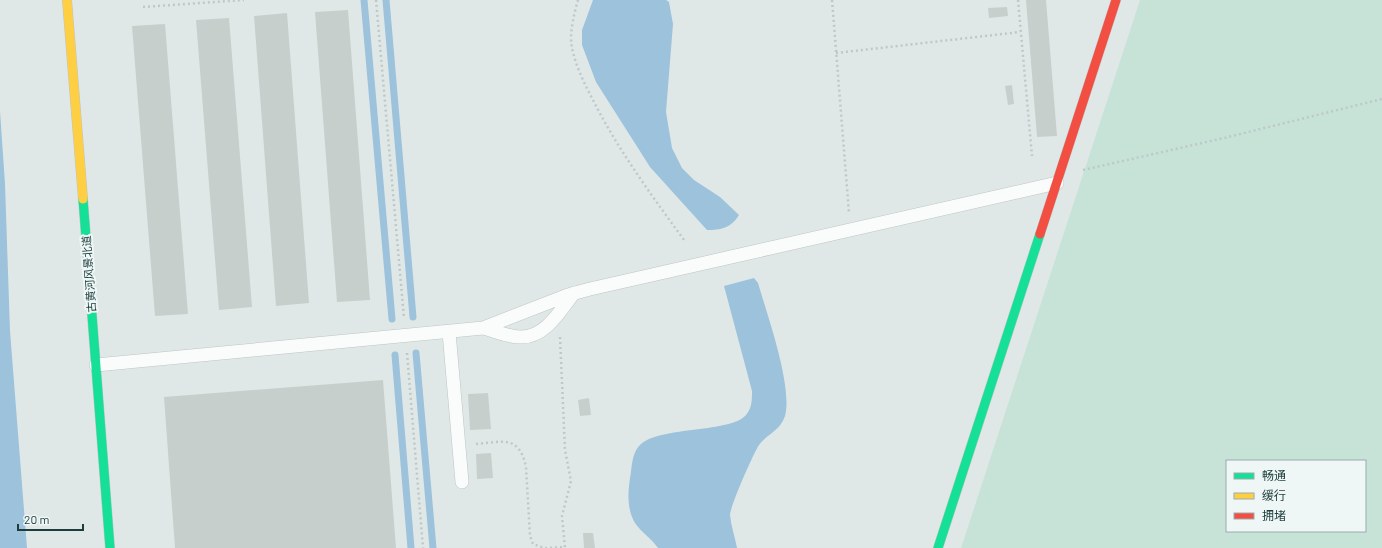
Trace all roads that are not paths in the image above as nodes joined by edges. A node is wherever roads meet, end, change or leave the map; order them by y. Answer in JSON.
{"nodes":[{"id":1,"x":67,"y":0,"type":"edge"},
{"id":2,"x":1116,"y":0,"type":"edge"},
{"id":3,"x":1058,"y":179,"type":"junction"},
{"id":4,"x":574,"y":293,"type":"junction"},
{"id":5,"x":483,"y":328,"type":"junction"},
{"id":6,"x":449,"y":332,"type":"junction"},
{"id":7,"x":96,"y":365,"type":"junction"},
{"id":8,"x":462,"y":482,"type":"dead end"},
{"id":9,"x":110,"y":548,"type":"edge"},
{"id":10,"x":938,"y":548,"type":"edge"}],
"edges":[{"from":1,"to":7,"type":"street","name":"古黄河风景北道"},
{"from":2,"to":3,"type":"street"},
{"from":3,"to":4,"type":"lane"},
{"from":3,"to":10,"type":"street"},
{"from":4,"to":5,"type":"lane"},
{"from":4,"to":5,"type":"lane"},
{"from":5,"to":6,"type":"lane"},
{"from":6,"to":7,"type":"lane"},
{"from":6,"to":8,"type":"lane"},
{"from":7,"to":9,"type":"street","name":"古黄河风景北道"}]}
